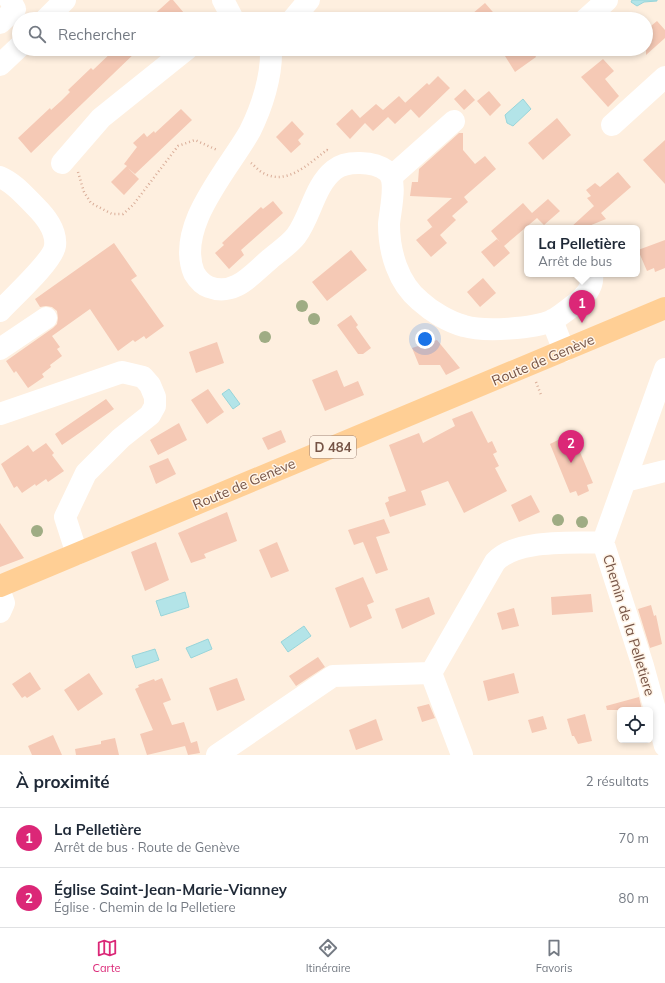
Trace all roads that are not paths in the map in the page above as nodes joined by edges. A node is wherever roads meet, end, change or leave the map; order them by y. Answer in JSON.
{"nodes":[{"id":1,"x":10,"y":0,"type":"edge"},
{"id":2,"x":65,"y":0,"type":"edge"},
{"id":3,"x":223,"y":0,"type":"edge"},
{"id":4,"x":309,"y":0,"type":"edge"},
{"id":5,"x":607,"y":0,"type":"edge"},
{"id":6,"x":53,"y":12,"type":"edge"},
{"id":7,"x":229,"y":12,"type":"edge"},
{"id":8,"x":299,"y":12,"type":"edge"},
{"id":9,"x":594,"y":12,"type":"edge"},
{"id":10,"x":0,"y":23,"type":"edge"},
{"id":11,"x":12,"y":54,"type":"edge"},
{"id":12,"x":178,"y":56,"type":"edge"},
{"id":13,"x":271,"y":56,"type":"edge"},
{"id":14,"x":0,"y":65,"type":"edge"},
{"id":15,"x":665,"y":76,"type":"edge"},
{"id":16,"x":454,"y":121,"type":"dead end"},
{"id":17,"x":612,"y":125,"type":"dead end"},
{"id":18,"x":67,"y":158,"type":"road end"},
{"id":19,"x":0,"y":177,"type":"edge"},
{"id":20,"x":392,"y":177,"type":"junction"},
{"id":21,"x":592,"y":277,"type":"edge"},
{"id":22,"x":665,"y":308,"type":"edge"},
{"id":23,"x":0,"y":310,"type":"edge"},
{"id":24,"x":46,"y":318,"type":"dead end"},
{"id":25,"x":552,"y":320,"type":"junction"},
{"id":26,"x":0,"y":349,"type":"edge"},
{"id":27,"x":564,"y":351,"type":"junction"},
{"id":28,"x":665,"y":369,"type":"edge"},
{"id":29,"x":0,"y":414,"type":"edge"},
{"id":30,"x":665,"y":471,"type":"edge"},
{"id":31,"x":625,"y":481,"type":"junction"},
{"id":32,"x":603,"y":542,"type":"junction"},
{"id":33,"x":77,"y":554,"type":"junction"},
{"id":34,"x":0,"y":586,"type":"edge"},
{"id":35,"x":0,"y":592,"type":"edge"},
{"id":36,"x":0,"y":612,"type":"edge"},
{"id":37,"x":431,"y":673,"type":"junction"},
{"id":38,"x":665,"y":746,"type":"edge"},
{"id":39,"x":217,"y":755,"type":"edge"},
{"id":40,"x":462,"y":755,"type":"edge"}],
"edges":[{"from":1,"to":10,"type":"street"},
{"from":2,"to":6,"type":"street"},
{"from":3,"to":7,"type":"street"},
{"from":4,"to":8,"type":"street"},
{"from":5,"to":9,"type":"street"},
{"from":11,"to":14,"type":"street"},
{"from":12,"to":18,"type":"street"},
{"from":13,"to":20,"type":"street"},
{"from":15,"to":17,"type":"street"},
{"from":16,"to":20,"type":"street"},
{"from":19,"to":23,"type":"street"},
{"from":20,"to":25,"type":"street"},
{"from":21,"to":25,"type":"street"},
{"from":22,"to":27,"type":"main road","name":"Route de Genève","number":"D 484"},
{"from":24,"to":26,"type":"street"},
{"from":25,"to":27,"type":"street"},
{"from":27,"to":33,"type":"main road","name":"Route de Genève","number":"D 484"},
{"from":28,"to":31,"type":"street","name":"Chemin de la Pelletiere"},
{"from":29,"to":33,"type":"street"},
{"from":30,"to":31,"type":"street"},
{"from":31,"to":32,"type":"street","name":"Chemin de la Pelletiere"},
{"from":32,"to":37,"type":"street"},
{"from":32,"to":38,"type":"street","name":"Chemin de la Pelletiere"},
{"from":33,"to":34,"type":"main road","name":"Route de Genève","number":"D 484"},
{"from":35,"to":36,"type":"street"},
{"from":37,"to":39,"type":"street"},
{"from":37,"to":40,"type":"street"}]}
